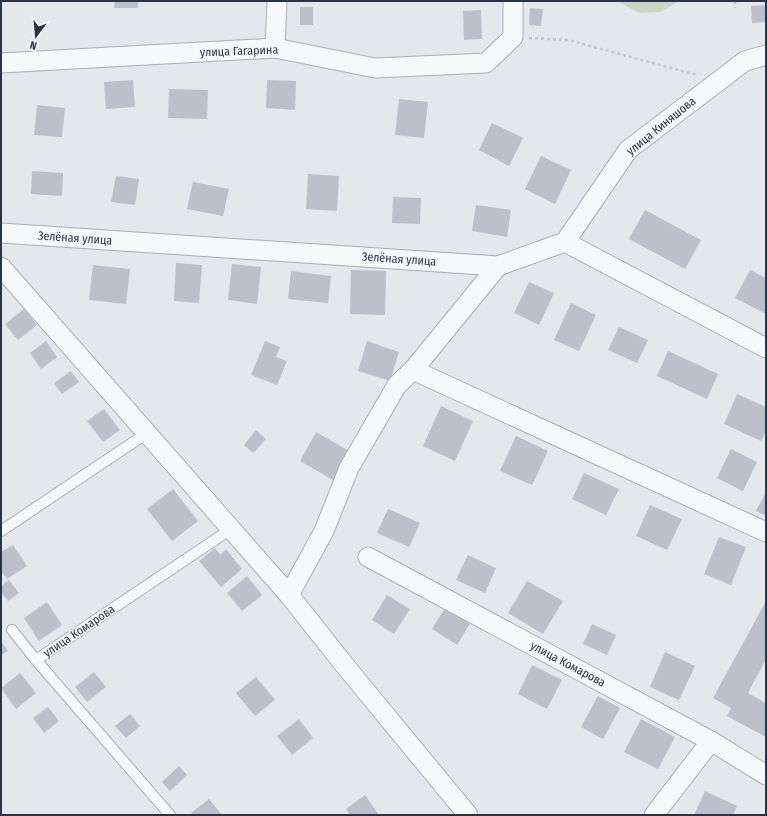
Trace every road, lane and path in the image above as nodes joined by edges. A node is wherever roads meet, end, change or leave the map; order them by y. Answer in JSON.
{"nodes":[{"id":1,"x":277,"y":1,"type":"edge"},
{"id":2,"x":513,"y":1,"type":"edge"},
{"id":3,"x":735,"y":1,"type":"edge"},
{"id":4,"x":735,"y":8,"type":"dead end"},
{"id":5,"x":513,"y":37,"type":"junction"},
{"id":6,"x":275,"y":48,"type":"junction"},
{"id":7,"x":766,"y":55,"type":"edge"},
{"id":8,"x":1,"y":63,"type":"edge"},
{"id":9,"x":719,"y":81,"type":"junction"},
{"id":10,"x":1,"y":233,"type":"edge"},
{"id":11,"x":565,"y":242,"type":"junction"},
{"id":12,"x":498,"y":266,"type":"junction"},
{"id":13,"x":1,"y":267,"type":"edge"},
{"id":14,"x":766,"y":348,"type":"edge"},
{"id":15,"x":413,"y":370,"type":"junction"},
{"id":16,"x":147,"y":433,"type":"junction"},
{"id":17,"x":231,"y":529,"type":"junction"},
{"id":18,"x":1,"y":531,"type":"edge"},
{"id":19,"x":766,"y":532,"type":"edge"},
{"id":20,"x":368,"y":557,"type":"dead end"},
{"id":21,"x":289,"y":595,"type":"junction"},
{"id":22,"x":12,"y":630,"type":"dead end"},
{"id":23,"x":36,"y":660,"type":"junction"},
{"id":24,"x":710,"y":741,"type":"junction"},
{"id":25,"x":766,"y":775,"type":"edge"},
{"id":26,"x":170,"y":815,"type":"edge"},
{"id":27,"x":468,"y":815,"type":"edge"},
{"id":28,"x":654,"y":815,"type":"edge"}],
"edges":[{"from":1,"to":6,"type":"street"},
{"from":2,"to":5,"type":"street"},
{"from":3,"to":4,"type":"path"},
{"from":5,"to":6,"type":"street","name":"улица Гагарина"},
{"from":5,"to":9,"type":"path"},
{"from":6,"to":8,"type":"street","name":"улица Гагарина"},
{"from":7,"to":9,"type":"street","name":"улица Киняшова"},
{"from":9,"to":11,"type":"street","name":"улица Киняшова"},
{"from":10,"to":12,"type":"street","name":"Зелёная улица"},
{"from":11,"to":12,"type":"street","name":"Зелёная улица"},
{"from":11,"to":14,"type":"street"},
{"from":12,"to":15,"type":"street"},
{"from":13,"to":16,"type":"street"},
{"from":15,"to":19,"type":"street"},
{"from":15,"to":21,"type":"street"},
{"from":16,"to":17,"type":"street"},
{"from":16,"to":18,"type":"lane"},
{"from":17,"to":21,"type":"street"},
{"from":17,"to":23,"type":"lane","name":"улица Комарова"},
{"from":20,"to":24,"type":"street","name":"улица Комарова"},
{"from":21,"to":27,"type":"street"},
{"from":22,"to":23,"type":"lane"},
{"from":23,"to":26,"type":"lane","name":"улица Комарова"},
{"from":24,"to":25,"type":"street","name":"улица Комарова"},
{"from":24,"to":28,"type":"street"}]}
